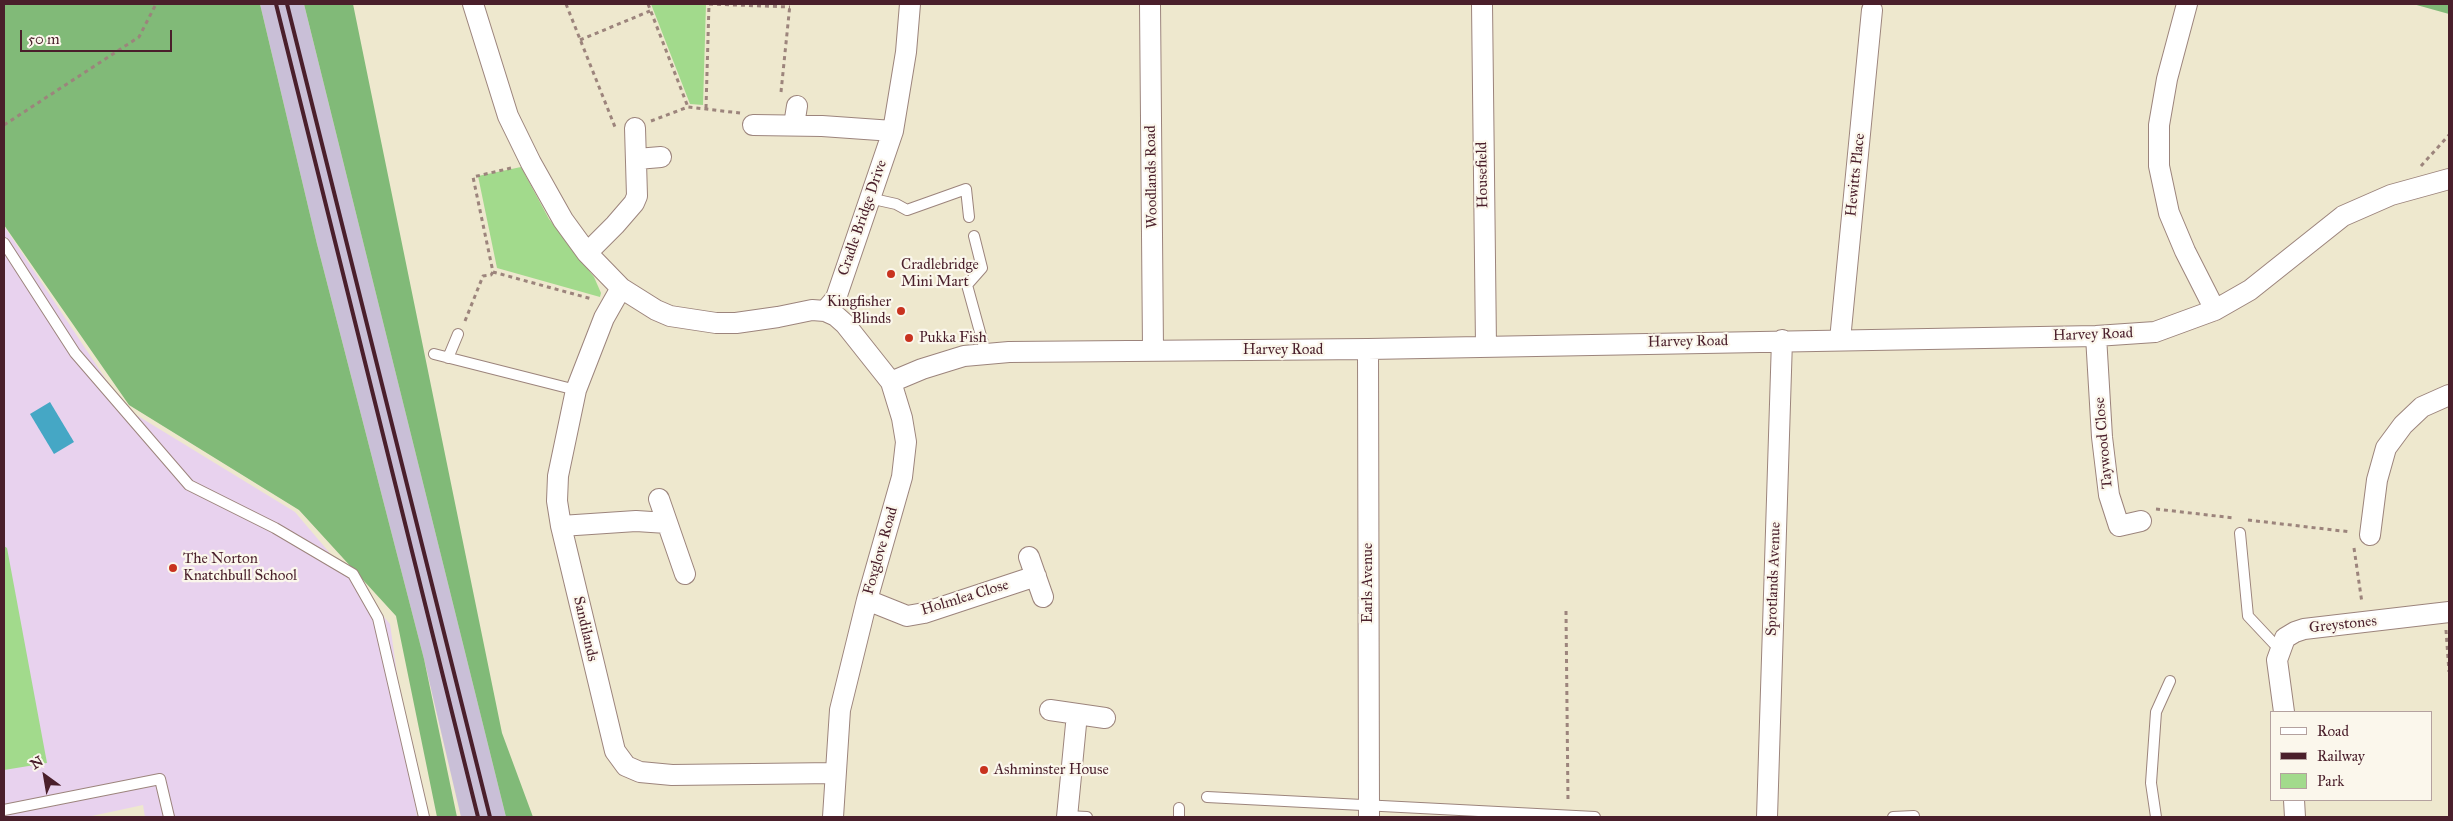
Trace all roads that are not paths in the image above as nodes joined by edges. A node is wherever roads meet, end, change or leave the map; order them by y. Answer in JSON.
{"nodes":[{"id":1,"x":473,"y":4,"type":"edge"},
{"id":2,"x":910,"y":4,"type":"edge"},
{"id":3,"x":1150,"y":4,"type":"edge"},
{"id":4,"x":1482,"y":4,"type":"edge"},
{"id":5,"x":2187,"y":4,"type":"edge"},
{"id":6,"x":1868,"y":7,"type":"edge"},
{"id":7,"x":797,"y":106,"type":"dead end"},
{"id":8,"x":753,"y":125,"type":"road end"},
{"id":9,"x":786,"y":125,"type":"junction"},
{"id":10,"x":635,"y":128,"type":"road end"},
{"id":11,"x":892,"y":131,"type":"junction"},
{"id":12,"x":661,"y":157,"type":"dead end"},
{"id":13,"x":637,"y":159,"type":"junction"},
{"id":14,"x":2449,"y":179,"type":"edge"},
{"id":15,"x":869,"y":198,"type":"junction"},
{"id":16,"x":968,"y":217,"type":"dead end"},
{"id":17,"x":974,"y":236,"type":"dead end"},
{"id":18,"x":4,"y":244,"type":"edge"},
{"id":19,"x":587,"y":253,"type":"junction"},
{"id":20,"x":621,"y":288,"type":"junction"},
{"id":21,"x":2215,"y":310,"type":"junction"},
{"id":22,"x":825,"y":311,"type":"junction"},
{"id":23,"x":458,"y":334,"type":"road end"},
{"id":24,"x":2096,"y":336,"type":"junction"},
{"id":25,"x":1782,"y":340,"type":"junction"},
{"id":26,"x":1840,"y":340,"type":"junction"},
{"id":27,"x":1486,"y":346,"type":"junction"},
{"id":28,"x":1368,"y":349,"type":"junction"},
{"id":29,"x":1153,"y":350,"type":"junction"},
{"id":30,"x":434,"y":354,"type":"dead end"},
{"id":31,"x":986,"y":354,"type":"junction"},
{"id":32,"x":448,"y":358,"type":"junction"},
{"id":33,"x":891,"y":382,"type":"junction"},
{"id":34,"x":576,"y":390,"type":"junction"},
{"id":35,"x":2449,"y":395,"type":"edge"},
{"id":36,"x":659,"y":499,"type":"dead end"},
{"id":37,"x":2142,"y":521,"type":"dead end"},
{"id":38,"x":667,"y":523,"type":"junction"},
{"id":39,"x":561,"y":526,"type":"junction"},
{"id":40,"x":2240,"y":532,"type":"dead end"},
{"id":41,"x":2361,"y":534,"type":"road end"},
{"id":42,"x":1029,"y":557,"type":"dead end"},
{"id":43,"x":685,"y":574,"type":"dead end"},
{"id":44,"x":1036,"y":576,"type":"junction"},
{"id":45,"x":1043,"y":597,"type":"dead end"},
{"id":46,"x":867,"y":600,"type":"junction"},
{"id":47,"x":2447,"y":613,"type":"edge"},
{"id":48,"x":2279,"y":648,"type":"junction"},
{"id":49,"x":2170,"y":681,"type":"dead end"},
{"id":50,"x":1050,"y":710,"type":"dead end"},
{"id":51,"x":2284,"y":711,"type":"edge"},
{"id":52,"x":1077,"y":714,"type":"junction"},
{"id":53,"x":1105,"y":718,"type":"dead end"},
{"id":54,"x":835,"y":773,"type":"junction"},
{"id":55,"x":1207,"y":797,"type":"dead end"},
{"id":56,"x":2294,"y":801,"type":"edge"},
{"id":57,"x":4,"y":810,"type":"edge"},
{"id":58,"x":1368,"y":811,"type":"edge"},
{"id":59,"x":1914,"y":816,"type":"dead end"},
{"id":60,"x":169,"y":817,"type":"edge"},
{"id":61,"x":424,"y":817,"type":"edge"},
{"id":62,"x":833,"y":817,"type":"edge"},
{"id":63,"x":1067,"y":817,"type":"edge"},
{"id":64,"x":1087,"y":817,"type":"edge"},
{"id":65,"x":1596,"y":817,"type":"edge"},
{"id":66,"x":1766,"y":817,"type":"edge"},
{"id":67,"x":1893,"y":817,"type":"edge"},
{"id":68,"x":2156,"y":817,"type":"edge"},
{"id":69,"x":2295,"y":817,"type":"edge"}],
"edges":[{"from":1,"to":19,"type":"street"},
{"from":2,"to":11,"type":"street","name":"Cradle Bridge Drive"},
{"from":3,"to":29,"type":"street","name":"Woodlands Road"},
{"from":4,"to":27,"type":"street","name":"Housefield"},
{"from":5,"to":21,"type":"street"},
{"from":6,"to":26,"type":"street","name":"Hewitts Place"},
{"from":7,"to":9,"type":"street"},
{"from":8,"to":9,"type":"street"},
{"from":9,"to":11,"type":"street"},
{"from":10,"to":13,"type":"street"},
{"from":11,"to":15,"type":"street","name":"Cradle Bridge Drive"},
{"from":12,"to":13,"type":"street"},
{"from":13,"to":19,"type":"street"},
{"from":14,"to":21,"type":"street","name":"Harvey Road"},
{"from":15,"to":16,"type":"lane"},
{"from":15,"to":22,"type":"street","name":"Cradle Bridge Drive"},
{"from":17,"to":31,"type":"lane"},
{"from":18,"to":61,"type":"lane"},
{"from":19,"to":20,"type":"street"},
{"from":20,"to":22,"type":"street"},
{"from":20,"to":34,"type":"street","name":"Sandilands"},
{"from":21,"to":24,"type":"street","name":"Harvey Road"},
{"from":22,"to":33,"type":"street","name":"Foxglove Road"},
{"from":23,"to":32,"type":"lane"},
{"from":24,"to":26,"type":"street","name":"Harvey Road"},
{"from":24,"to":37,"type":"street","name":"Taywood Close"},
{"from":25,"to":26,"type":"street","name":"Harvey Road"},
{"from":25,"to":27,"type":"street","name":"Harvey Road"},
{"from":25,"to":66,"type":"street","name":"Sprotlands Avenue"},
{"from":27,"to":28,"type":"street","name":"Harvey Road"},
{"from":28,"to":29,"type":"street","name":"Harvey Road"},
{"from":28,"to":58,"type":"street","name":"Earls Avenue"},
{"from":29,"to":31,"type":"street","name":"Harvey Road"},
{"from":30,"to":32,"type":"lane"},
{"from":31,"to":33,"type":"street","name":"Harvey Road"},
{"from":32,"to":34,"type":"lane"},
{"from":33,"to":46,"type":"street","name":"Foxglove Road"},
{"from":34,"to":39,"type":"street","name":"Sandilands"},
{"from":35,"to":41,"type":"street"},
{"from":36,"to":38,"type":"street"},
{"from":38,"to":39,"type":"street"},
{"from":38,"to":43,"type":"street"},
{"from":39,"to":54,"type":"street","name":"Sandilands"},
{"from":40,"to":48,"type":"lane"},
{"from":42,"to":44,"type":"street"},
{"from":44,"to":45,"type":"street"},
{"from":44,"to":46,"type":"street","name":"Holmlea Close"},
{"from":46,"to":54,"type":"street","name":"Foxglove Road"},
{"from":47,"to":48,"type":"street","name":"Greystones"},
{"from":48,"to":51,"type":"street"},
{"from":49,"to":68,"type":"lane"},
{"from":50,"to":52,"type":"street"},
{"from":52,"to":53,"type":"street"},
{"from":52,"to":63,"type":"street"},
{"from":54,"to":62,"type":"street","name":"Foxglove Road"},
{"from":55,"to":58,"type":"lane"},
{"from":56,"to":69,"type":"street"},
{"from":57,"to":60,"type":"lane"},
{"from":58,"to":65,"type":"lane"},
{"from":59,"to":67,"type":"lane"},
{"from":63,"to":64,"type":"lane"}]}
